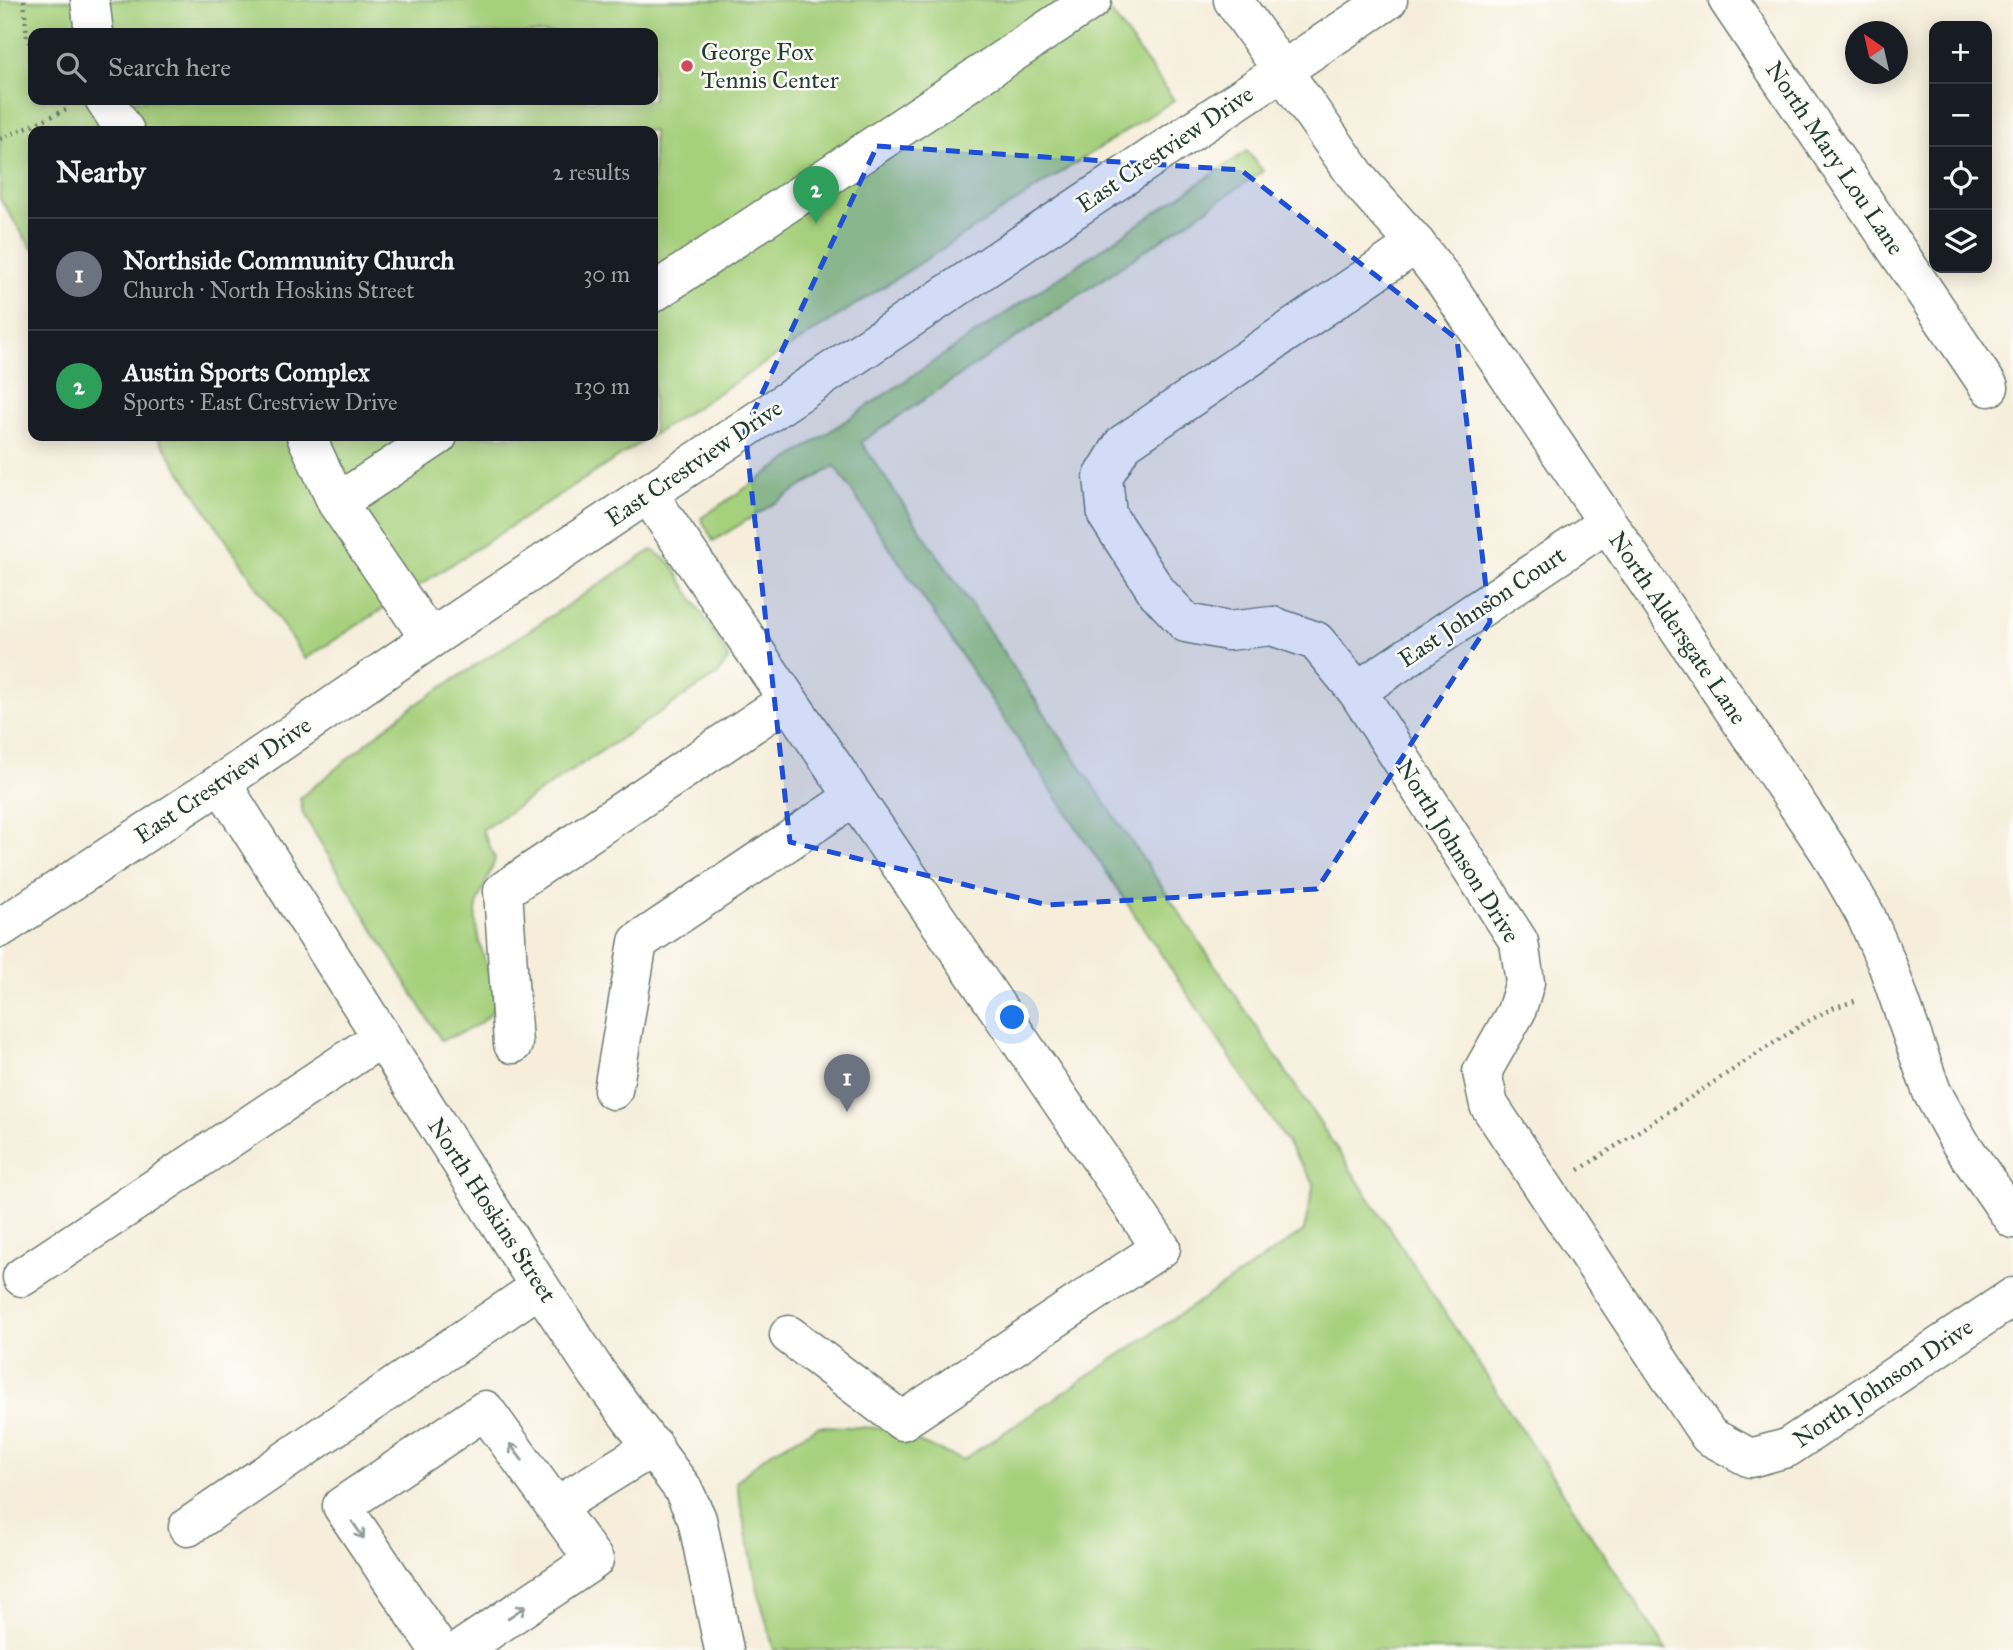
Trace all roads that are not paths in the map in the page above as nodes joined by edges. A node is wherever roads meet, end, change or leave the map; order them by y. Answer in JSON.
{"nodes":[{"id":1,"x":90,"y":0,"type":"edge"},
{"id":2,"x":1093,"y":0,"type":"edge"},
{"id":3,"x":1233,"y":0,"type":"edge"},
{"id":4,"x":1388,"y":0,"type":"edge"},
{"id":5,"x":1728,"y":0,"type":"edge"},
{"id":6,"x":93,"y":28,"type":"edge"},
{"id":7,"x":1284,"y":70,"type":"junction"},
{"id":8,"x":108,"y":105,"type":"edge"},
{"id":9,"x":122,"y":126,"type":"edge"},
{"id":10,"x":1416,"y":244,"type":"junction"},
{"id":11,"x":658,"y":290,"type":"edge"},
{"id":12,"x":1989,"y":387,"type":"dead end"},
{"id":13,"x":308,"y":441,"type":"edge"},
{"id":14,"x":430,"y":441,"type":"edge"},
{"id":15,"x":648,"y":494,"type":"junction"},
{"id":16,"x":337,"y":503,"type":"junction"},
{"id":17,"x":1607,"y":523,"type":"junction"},
{"id":18,"x":430,"y":639,"type":"junction"},
{"id":19,"x":1357,"y":691,"type":"junction"},
{"id":20,"x":788,"y":700,"type":"junction"},
{"id":21,"x":222,"y":783,"type":"junction"},
{"id":22,"x":854,"y":797,"type":"junction"},
{"id":23,"x":0,"y":928,"type":"edge"},
{"id":24,"x":382,"y":1038,"type":"junction"},
{"id":25,"x":513,"y":1044,"type":"dead end"},
{"id":26,"x":612,"y":1090,"type":"dead end"},
{"id":27,"x":2013,"y":1219,"type":"edge"},
{"id":28,"x":22,"y":1277,"type":"dead end"},
{"id":29,"x":540,"y":1287,"type":"junction"},
{"id":30,"x":2013,"y":1297,"type":"edge"},
{"id":31,"x":789,"y":1335,"type":"dead end"},
{"id":32,"x":654,"y":1446,"type":"junction"},
{"id":33,"x":556,"y":1506,"type":"junction"},
{"id":34,"x":188,"y":1527,"type":"dead end"},
{"id":35,"x":439,"y":1650,"type":"edge"},
{"id":36,"x":460,"y":1650,"type":"edge"},
{"id":37,"x":724,"y":1650,"type":"edge"}],
"edges":[{"from":1,"to":6,"type":"street"},
{"from":2,"to":11,"type":"street"},
{"from":3,"to":7,"type":"street","name":"North Aldersgate Lane"},
{"from":4,"to":7,"type":"street","name":"East Crestview Drive"},
{"from":5,"to":12,"type":"street","name":"North Mary Lou Lane"},
{"from":7,"to":10,"type":"street","name":"North Aldersgate Lane"},
{"from":7,"to":15,"type":"street","name":"East Crestview Drive"},
{"from":8,"to":9,"type":"street"},
{"from":10,"to":17,"type":"street","name":"North Aldersgate Lane"},
{"from":10,"to":19,"type":"street","name":"North Johnson Drive"},
{"from":13,"to":16,"type":"street"},
{"from":14,"to":16,"type":"street"},
{"from":15,"to":18,"type":"street","name":"East Crestview Drive"},
{"from":15,"to":20,"type":"street"},
{"from":16,"to":18,"type":"street"},
{"from":17,"to":19,"type":"street","name":"East Johnson Court"},
{"from":17,"to":27,"type":"street","name":"North Aldersgate Lane"},
{"from":18,"to":21,"type":"street","name":"East Crestview Drive"},
{"from":19,"to":30,"type":"street","name":"North Johnson Drive"},
{"from":20,"to":22,"type":"street"},
{"from":20,"to":25,"type":"street"},
{"from":21,"to":23,"type":"street","name":"East Crestview Drive"},
{"from":21,"to":24,"type":"street","name":"North Hoskins Street"},
{"from":22,"to":26,"type":"street"},
{"from":22,"to":31,"type":"street"},
{"from":24,"to":28,"type":"street"},
{"from":24,"to":29,"type":"street","name":"North Hoskins Street"},
{"from":29,"to":32,"type":"street","name":"North Hoskins Street"},
{"from":29,"to":34,"type":"street"},
{"from":32,"to":33,"type":"street"},
{"from":32,"to":37,"type":"street","name":"North Hoskins Street"},
{"from":33,"to":35,"type":"street","one_way":true},
{"from":36,"to":33,"type":"street","one_way":true}]}
